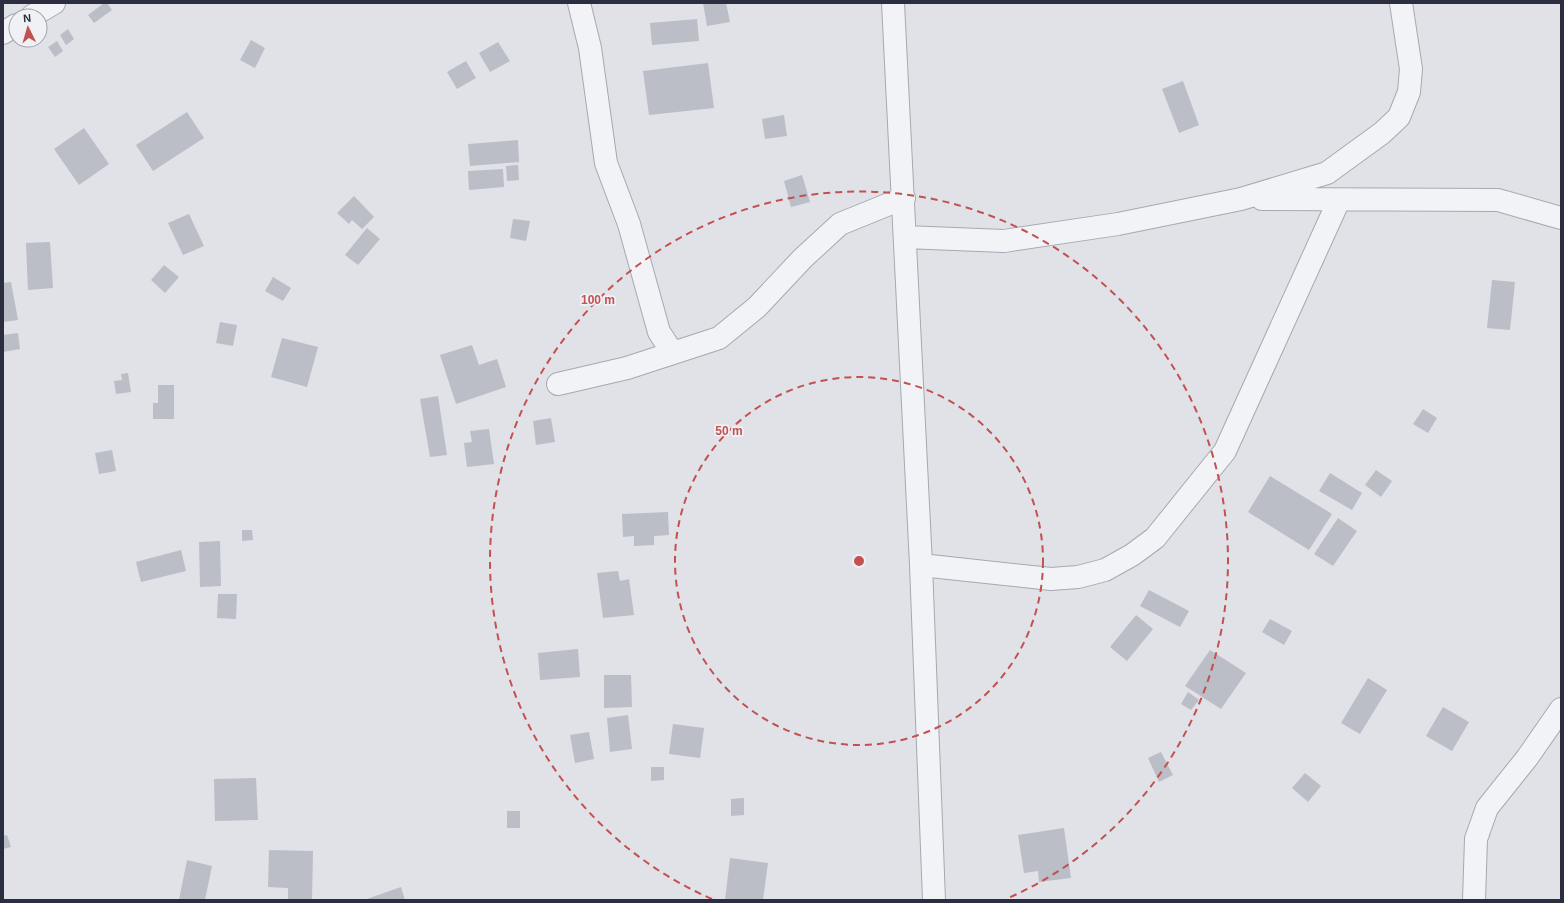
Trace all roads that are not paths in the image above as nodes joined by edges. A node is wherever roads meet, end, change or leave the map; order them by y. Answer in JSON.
{"nodes":[{"id":1,"x":579,"y":3,"type":"edge"},
{"id":2,"x":893,"y":3,"type":"edge"},
{"id":3,"x":1402,"y":3,"type":"edge"},
{"id":4,"x":904,"y":198,"type":"junction"},
{"id":5,"x":1241,"y":199,"type":"junction"},
{"id":6,"x":1340,"y":200,"type":"junction"},
{"id":7,"x":1561,"y":218,"type":"edge"},
{"id":8,"x":905,"y":237,"type":"junction"},
{"id":9,"x":672,"y":352,"type":"junction"},
{"id":10,"x":558,"y":384,"type":"dead end"},
{"id":11,"x":921,"y":565,"type":"junction"},
{"id":12,"x":1561,"y":709,"type":"edge"},
{"id":13,"x":934,"y":900,"type":"edge"},
{"id":14,"x":1474,"y":900,"type":"edge"}],
"edges":[{"from":1,"to":9,"type":"street"},
{"from":2,"to":4,"type":"street"},
{"from":3,"to":5,"type":"street"},
{"from":4,"to":8,"type":"street"},
{"from":4,"to":9,"type":"street"},
{"from":5,"to":6,"type":"street"},
{"from":5,"to":8,"type":"street"},
{"from":6,"to":7,"type":"street"},
{"from":6,"to":11,"type":"street"},
{"from":8,"to":11,"type":"street"},
{"from":9,"to":10,"type":"street"},
{"from":11,"to":13,"type":"street"},
{"from":12,"to":14,"type":"street"}]}
